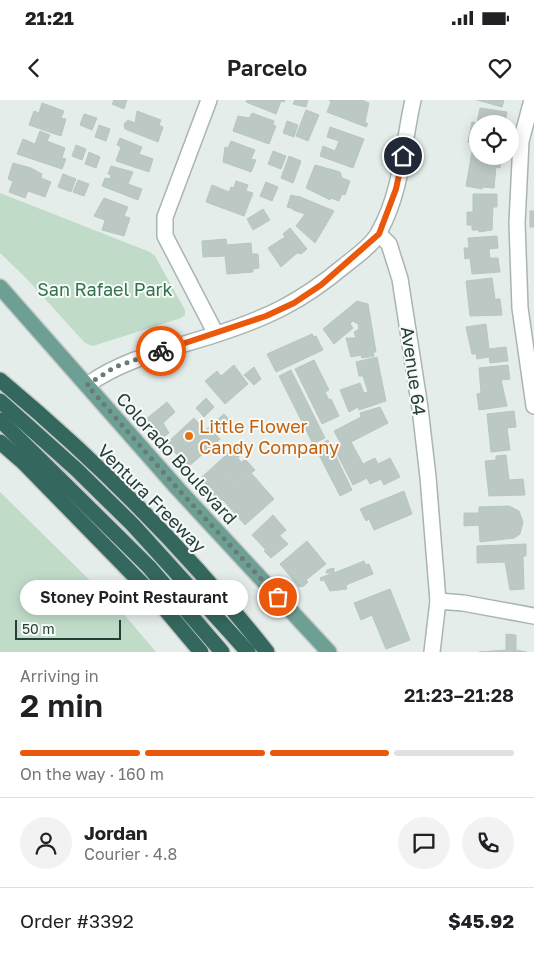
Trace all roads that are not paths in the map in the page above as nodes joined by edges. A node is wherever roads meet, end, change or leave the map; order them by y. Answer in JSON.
{"nodes":[{"id":1,"x":209,"y":100,"type":"edge"},
{"id":2,"x":413,"y":100,"type":"edge"},
{"id":3,"x":532,"y":100,"type":"edge"},
{"id":4,"x":379,"y":234,"type":"junction"},
{"id":5,"x":0,"y":287,"type":"edge"},
{"id":6,"x":216,"y":334,"type":"junction"},
{"id":7,"x":0,"y":380,"type":"edge"},
{"id":8,"x":87,"y":385,"type":"junction"},
{"id":9,"x":0,"y":401,"type":"edge"},
{"id":10,"x":534,"y":406,"type":"edge"},
{"id":11,"x":0,"y":420,"type":"edge"},
{"id":12,"x":0,"y":442,"type":"edge"},
{"id":13,"x":438,"y":601,"type":"junction"},
{"id":14,"x":534,"y":616,"type":"edge"},
{"id":15,"x":244,"y":624,"type":"junction"},
{"id":16,"x":201,"y":652,"type":"edge"},
{"id":17,"x":222,"y":652,"type":"edge"},
{"id":18,"x":248,"y":652,"type":"edge"},
{"id":19,"x":267,"y":652,"type":"edge"},
{"id":20,"x":278,"y":652,"type":"edge"},
{"id":21,"x":329,"y":652,"type":"edge"},
{"id":22,"x":432,"y":652,"type":"edge"}],
"edges":[{"from":1,"to":6,"type":"street"},
{"from":2,"to":4,"type":"street"},
{"from":3,"to":10,"type":"street"},
{"from":4,"to":6,"type":"street"},
{"from":4,"to":13,"type":"street","name":"Avenue 64"},
{"from":5,"to":8,"type":"main road","name":"Colorado Boulevard"},
{"from":6,"to":8,"type":"street"},
{"from":7,"to":15,"type":"highway","name":"Ventura Freeway"},
{"from":8,"to":21,"type":"main road","name":"Colorado Boulevard"},
{"from":9,"to":18,"type":"highway"},
{"from":11,"to":17,"type":"highway"},
{"from":12,"to":16,"type":"highway"},
{"from":13,"to":14,"type":"street"},
{"from":13,"to":22,"type":"street","name":"Avenue 64"},
{"from":15,"to":19,"type":"highway","name":"Ventura Freeway"},
{"from":15,"to":20,"type":"highway"}]}
